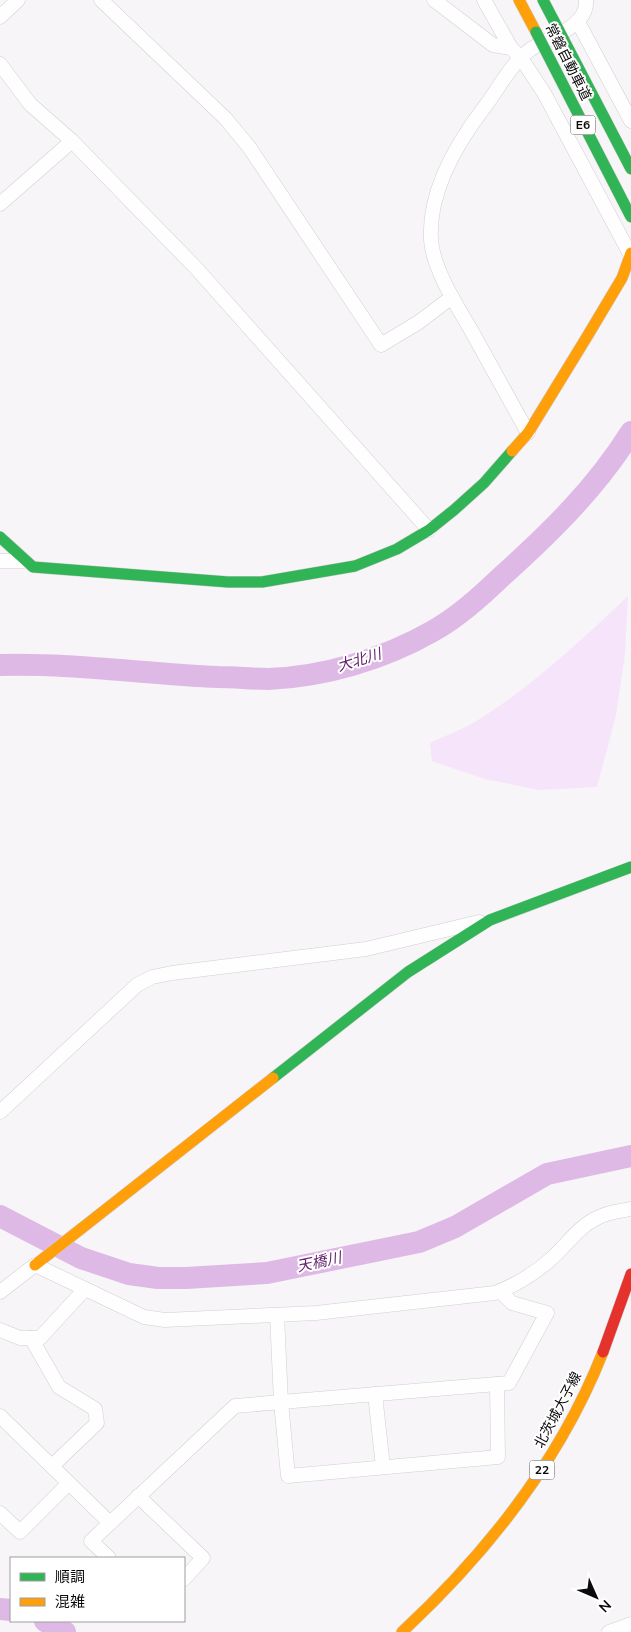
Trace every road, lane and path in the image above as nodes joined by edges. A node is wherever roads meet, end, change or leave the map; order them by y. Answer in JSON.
{"nodes":[{"id":1,"x":18,"y":0,"type":"edge"},
{"id":2,"x":101,"y":0,"type":"edge"},
{"id":3,"x":434,"y":0,"type":"edge"},
{"id":4,"x":484,"y":0,"type":"edge"},
{"id":5,"x":519,"y":0,"type":"edge"},
{"id":6,"x":543,"y":0,"type":"edge"},
{"id":7,"x":586,"y":0,"type":"edge"},
{"id":8,"x":0,"y":17,"type":"edge"},
{"id":9,"x":578,"y":22,"type":"junction"},
{"id":10,"x":511,"y":48,"type":"junction"},
{"id":11,"x":521,"y":58,"type":"junction"},
{"id":12,"x":0,"y":64,"type":"edge"},
{"id":13,"x":631,"y":121,"type":"edge"},
{"id":14,"x":72,"y":141,"type":"junction"},
{"id":15,"x":631,"y":170,"type":"edge"},
{"id":16,"x":0,"y":204,"type":"edge"},
{"id":17,"x":631,"y":217,"type":"edge"},
{"id":18,"x":631,"y":254,"type":"edge"},
{"id":19,"x":452,"y":297,"type":"junction"},
{"id":20,"x":528,"y":433,"type":"junction"},
{"id":21,"x":429,"y":530,"type":"junction"},
{"id":22,"x":0,"y":537,"type":"edge"},
{"id":23,"x":0,"y":561,"type":"edge"},
{"id":24,"x":23,"y":561,"type":"junction"},
{"id":25,"x":631,"y":867,"type":"edge"},
{"id":26,"x":490,"y":920,"type":"junction"},
{"id":27,"x":0,"y":1112,"type":"edge"},
{"id":28,"x":631,"y":1209,"type":"edge"},
{"id":29,"x":35,"y":1265,"type":"junction"},
{"id":30,"x":631,"y":1274,"type":"edge"},
{"id":31,"x":85,"y":1289,"type":"junction"},
{"id":32,"x":500,"y":1291,"type":"junction"},
{"id":33,"x":0,"y":1292,"type":"edge"},
{"id":34,"x":277,"y":1315,"type":"junction"},
{"id":35,"x":0,"y":1330,"type":"edge"},
{"id":36,"x":30,"y":1338,"type":"junction"},
{"id":37,"x":497,"y":1384,"type":"junction"},
{"id":38,"x":375,"y":1394,"type":"junction"},
{"id":39,"x":282,"y":1402,"type":"junction"},
{"id":40,"x":0,"y":1416,"type":"edge"},
{"id":41,"x":52,"y":1466,"type":"junction"},
{"id":42,"x":383,"y":1467,"type":"junction"},
{"id":43,"x":69,"y":1483,"type":"junction"},
{"id":44,"x":138,"y":1496,"type":"junction"},
{"id":45,"x":0,"y":1512,"type":"edge"},
{"id":46,"x":110,"y":1523,"type":"junction"},
{"id":47,"x":108,"y":1557,"type":"edge"},
{"id":48,"x":185,"y":1578,"type":"edge"},
{"id":49,"x":631,"y":1624,"type":"edge"},
{"id":50,"x":402,"y":1632,"type":"edge"},
{"id":51,"x":609,"y":1632,"type":"edge"}],
"edges":[{"from":1,"to":8,"type":"street"},
{"from":2,"to":19,"type":"street"},
{"from":3,"to":10,"type":"street"},
{"from":4,"to":10,"type":"street"},
{"from":5,"to":17,"type":"main road","name":"常磐自動車道","number":"E6","bridge":true},
{"from":6,"to":15,"type":"main road","name":"常磐自動車道","number":"E6","bridge":true},
{"from":7,"to":9,"type":"street"},
{"from":9,"to":11,"type":"street"},
{"from":9,"to":13,"type":"street"},
{"from":10,"to":11,"type":"street"},
{"from":11,"to":18,"type":"street"},
{"from":11,"to":19,"type":"street"},
{"from":12,"to":14,"type":"street"},
{"from":14,"to":16,"type":"street"},
{"from":14,"to":21,"type":"street"},
{"from":18,"to":20,"type":"main road"},
{"from":19,"to":20,"type":"street"},
{"from":20,"to":21,"type":"main road"},
{"from":21,"to":24,"type":"main road"},
{"from":22,"to":24,"type":"main road"},
{"from":23,"to":24,"type":"street"},
{"from":25,"to":26,"type":"main road"},
{"from":26,"to":27,"type":"street"},
{"from":26,"to":29,"type":"main road"},
{"from":28,"to":32,"type":"street"},
{"from":29,"to":31,"type":"street"},
{"from":29,"to":33,"type":"street"},
{"from":30,"to":50,"type":"main road","name":"北茨城大子線","number":"22"},
{"from":31,"to":34,"type":"street"},
{"from":31,"to":36,"type":"street"},
{"from":32,"to":34,"type":"street"},
{"from":32,"to":37,"type":"street"},
{"from":34,"to":39,"type":"street"},
{"from":35,"to":36,"type":"street"},
{"from":36,"to":41,"type":"street"},
{"from":37,"to":38,"type":"street"},
{"from":37,"to":42,"type":"street"},
{"from":38,"to":39,"type":"street"},
{"from":38,"to":42,"type":"street"},
{"from":39,"to":42,"type":"street"},
{"from":39,"to":44,"type":"street"},
{"from":40,"to":41,"type":"street"},
{"from":41,"to":43,"type":"street"},
{"from":43,"to":45,"type":"street"},
{"from":43,"to":46,"type":"street"},
{"from":44,"to":46,"type":"street"},
{"from":44,"to":48,"type":"street"},
{"from":46,"to":47,"type":"street"},
{"from":49,"to":51,"type":"street"}]}
